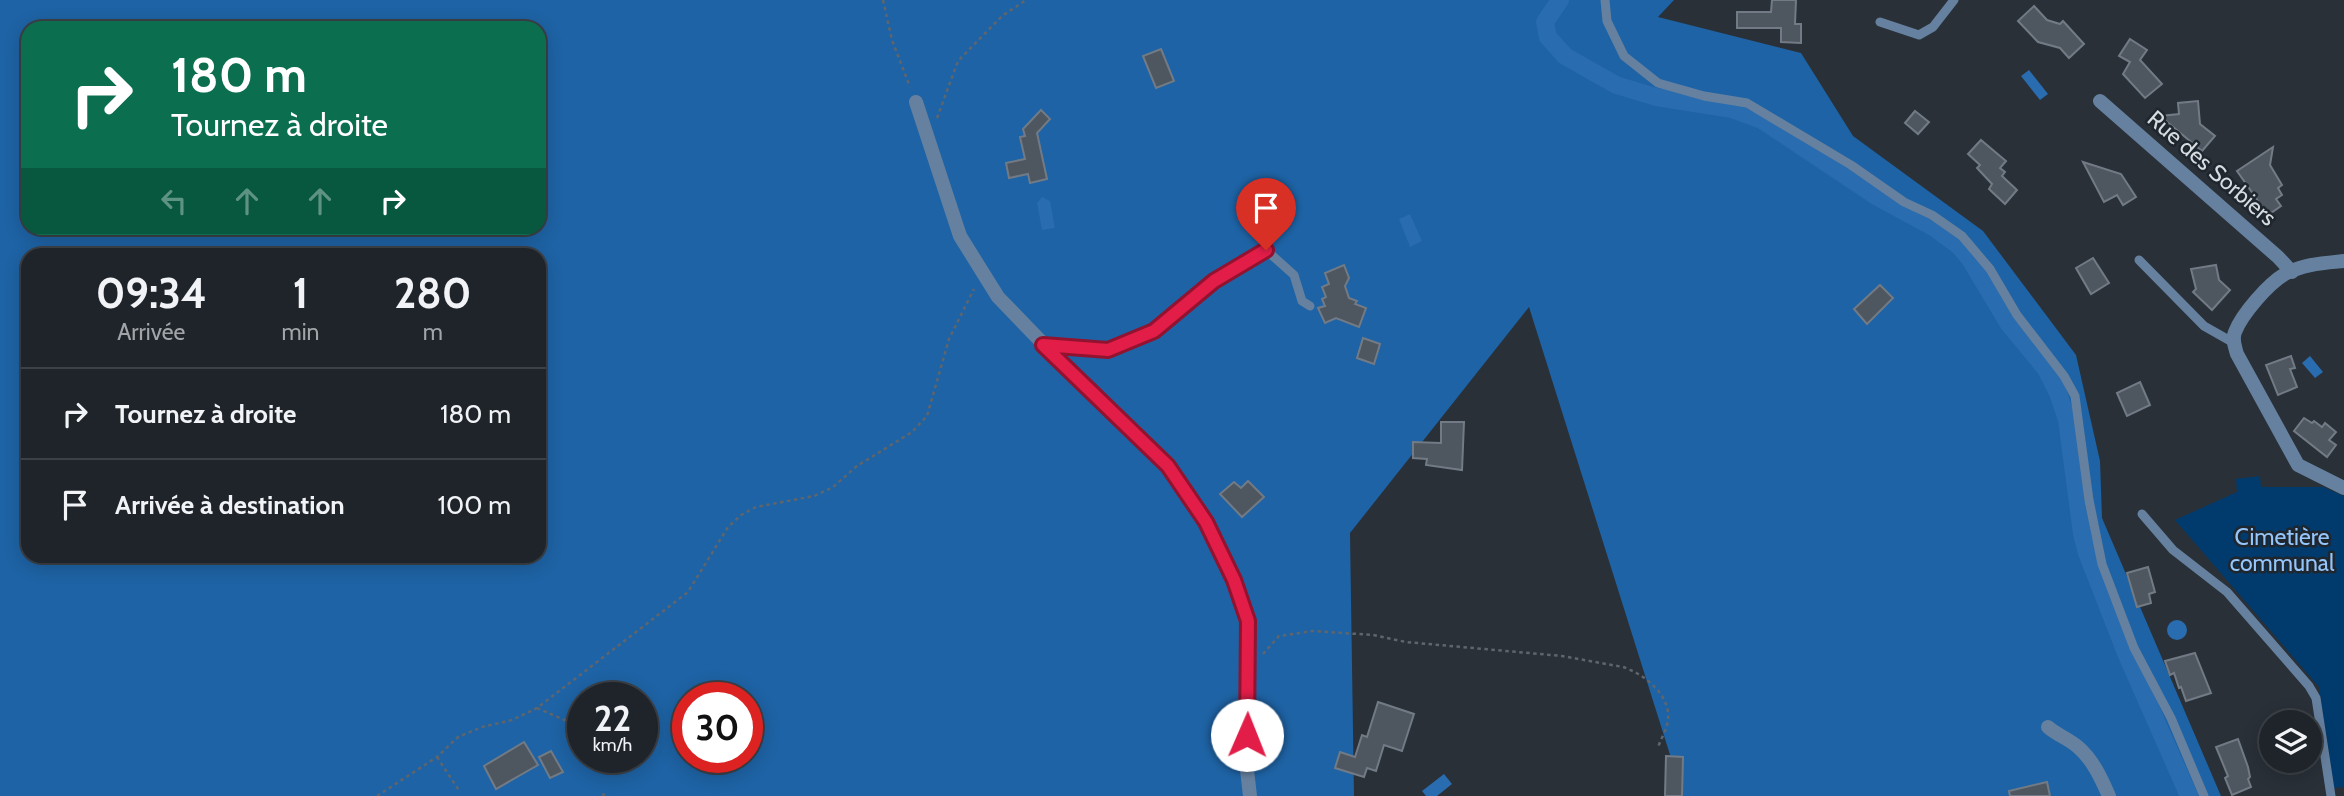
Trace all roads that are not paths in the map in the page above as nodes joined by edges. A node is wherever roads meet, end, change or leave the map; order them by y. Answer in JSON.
{"nodes":[{"id":1,"x":1605,"y":0,"type":"edge"},
{"id":2,"x":1954,"y":0,"type":"edge"},
{"id":3,"x":1880,"y":22,"type":"dead end"},
{"id":4,"x":2100,"y":100,"type":"dead end"},
{"id":5,"x":916,"y":102,"type":"road end"},
{"id":6,"x":2139,"y":260,"type":"dead end"},
{"id":7,"x":2344,"y":261,"type":"edge"},
{"id":8,"x":2292,"y":272,"type":"junction"},
{"id":9,"x":1310,"y":306,"type":"dead end"},
{"id":10,"x":2234,"y":343,"type":"junction"},
{"id":11,"x":1043,"y":345,"type":"junction"},
{"id":12,"x":2344,"y":488,"type":"edge"},
{"id":13,"x":2142,"y":514,"type":"dead end"},
{"id":14,"x":2048,"y":727,"type":"dead end"},
{"id":15,"x":1250,"y":796,"type":"edge"},
{"id":16,"x":2109,"y":796,"type":"edge"},
{"id":17,"x":2204,"y":796,"type":"edge"},
{"id":18,"x":2331,"y":796,"type":"edge"}],
"edges":[{"from":1,"to":17,"type":"lane"},
{"from":2,"to":3,"type":"lane"},
{"from":4,"to":8,"type":"street","name":"Rue des Sorbiers"},
{"from":5,"to":11,"type":"street"},
{"from":6,"to":10,"type":"lane"},
{"from":7,"to":8,"type":"street"},
{"from":8,"to":10,"type":"street"},
{"from":9,"to":11,"type":"lane"},
{"from":10,"to":12,"type":"street"},
{"from":11,"to":15,"type":"street"},
{"from":13,"to":18,"type":"lane"},
{"from":14,"to":16,"type":"street"}]}
